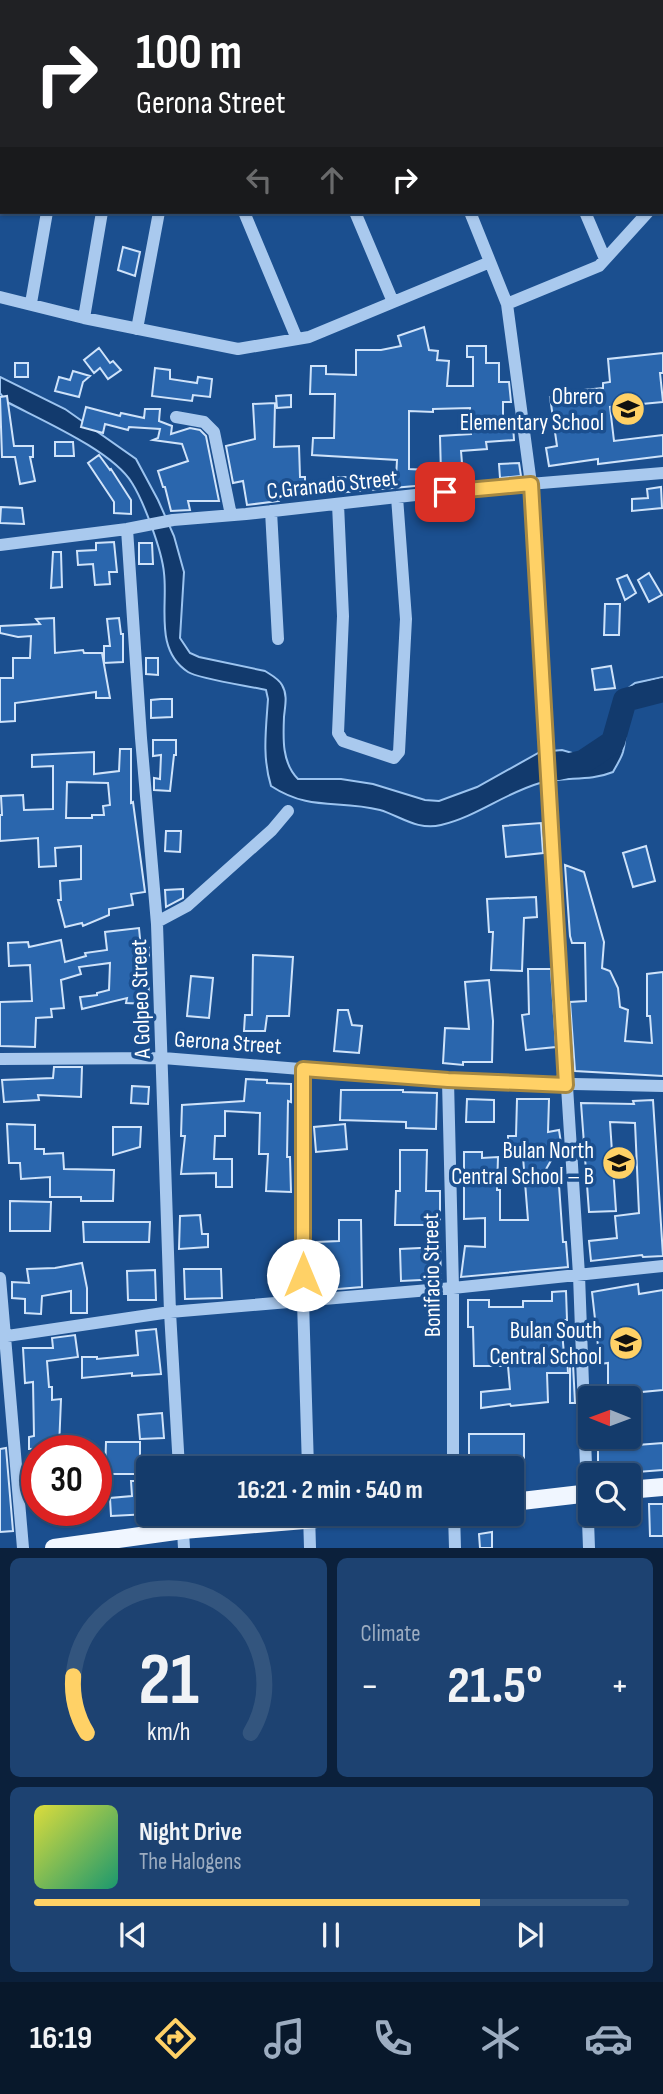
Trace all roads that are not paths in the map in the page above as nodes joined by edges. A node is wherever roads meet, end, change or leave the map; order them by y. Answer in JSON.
{"nodes":[{"id":1,"x":47,"y":214,"type":"edge"},
{"id":2,"x":102,"y":214,"type":"edge"},
{"id":3,"x":159,"y":214,"type":"edge"},
{"id":4,"x":245,"y":214,"type":"edge"},
{"id":5,"x":356,"y":214,"type":"edge"},
{"id":6,"x":471,"y":214,"type":"edge"},
{"id":7,"x":586,"y":214,"type":"edge"},
{"id":8,"x":646,"y":214,"type":"edge"},
{"id":9,"x":605,"y":259,"type":"junction"},
{"id":10,"x":490,"y":262,"type":"junction"},
{"id":11,"x":0,"y":297,"type":"edge"},
{"id":12,"x":393,"y":302,"type":"junction"},
{"id":13,"x":31,"y":303,"type":"junction"},
{"id":14,"x":507,"y":304,"type":"junction"},
{"id":15,"x":84,"y":318,"type":"junction"},
{"id":16,"x":137,"y":329,"type":"junction"},
{"id":17,"x":296,"y":339,"type":"junction"},
{"id":18,"x":176,"y":417,"type":"dead end"},
{"id":19,"x":663,"y":473,"type":"edge"},
{"id":20,"x":531,"y":484,"type":"junction"},
{"id":21,"x":397,"y":497,"type":"junction"},
{"id":22,"x":338,"y":504,"type":"junction"},
{"id":23,"x":271,"y":511,"type":"junction"},
{"id":24,"x":230,"y":515,"type":"junction"},
{"id":25,"x":127,"y":529,"type":"junction"},
{"id":26,"x":0,"y":545,"type":"edge"},
{"id":27,"x":278,"y":639,"type":"dead end"},
{"id":28,"x":288,"y":811,"type":"dead end"},
{"id":29,"x":157,"y":922,"type":"junction"},
{"id":30,"x":163,"y":1058,"type":"junction"},
{"id":31,"x":0,"y":1059,"type":"edge"},
{"id":32,"x":303,"y":1069,"type":"junction"},
{"id":33,"x":448,"y":1080,"type":"junction"},
{"id":34,"x":566,"y":1085,"type":"junction"},
{"id":35,"x":663,"y":1086,"type":"edge"},
{"id":36,"x":663,"y":1266,"type":"edge"},
{"id":37,"x":579,"y":1275,"type":"junction"},
{"id":38,"x":0,"y":1278,"type":"edge"},
{"id":39,"x":453,"y":1288,"type":"junction"},
{"id":40,"x":303,"y":1301,"type":"junction"},
{"id":41,"x":170,"y":1312,"type":"junction"},
{"id":42,"x":2,"y":1337,"type":"edge"},
{"id":43,"x":178,"y":1456,"type":"edge"},
{"id":44,"x":308,"y":1456,"type":"edge"},
{"id":45,"x":453,"y":1456,"type":"edge"},
{"id":46,"x":587,"y":1463,"type":"edge"},
{"id":47,"x":663,"y":1487,"type":"edge"},
{"id":48,"x":641,"y":1489,"type":"edge"},
{"id":49,"x":578,"y":1494,"type":"edge"},
{"id":50,"x":524,"y":1501,"type":"edge"},
{"id":51,"x":225,"y":1526,"type":"edge"},
{"id":52,"x":309,"y":1526,"type":"edge"},
{"id":53,"x":454,"y":1526,"type":"edge"},
{"id":54,"x":589,"y":1526,"type":"edge"},
{"id":55,"x":183,"y":1531,"type":"edge"},
{"id":56,"x":23,"y":1548,"type":"edge"},
{"id":57,"x":54,"y":1548,"type":"edge"},
{"id":58,"x":310,"y":1548,"type":"edge"},
{"id":59,"x":455,"y":1548,"type":"edge"},
{"id":60,"x":589,"y":1548,"type":"edge"}],
"edges":[{"from":1,"to":13,"type":"street"},
{"from":2,"to":15,"type":"street"},
{"from":3,"to":16,"type":"street"},
{"from":4,"to":17,"type":"street"},
{"from":5,"to":12,"type":"street"},
{"from":6,"to":10,"type":"street"},
{"from":7,"to":9,"type":"street"},
{"from":8,"to":9,"type":"street"},
{"from":9,"to":14,"type":"street"},
{"from":10,"to":12,"type":"street"},
{"from":10,"to":14,"type":"street"},
{"from":11,"to":13,"type":"street"},
{"from":12,"to":17,"type":"street"},
{"from":13,"to":15,"type":"street"},
{"from":14,"to":20,"type":"street"},
{"from":15,"to":16,"type":"street"},
{"from":16,"to":17,"type":"street"},
{"from":18,"to":24,"type":"street"},
{"from":19,"to":20,"type":"street","name":"C.Granado Street"},
{"from":20,"to":21,"type":"street","name":"C.Granado Street"},
{"from":20,"to":34,"type":"street"},
{"from":21,"to":22,"type":"street","name":"C.Granado Street"},
{"from":21,"to":22,"type":"street"},
{"from":22,"to":23,"type":"street","name":"C.Granado Street"},
{"from":23,"to":24,"type":"street","name":"C.Granado Street"},
{"from":23,"to":27,"type":"street"},
{"from":24,"to":25,"type":"street","name":"C.Granado Street"},
{"from":25,"to":26,"type":"street","name":"C.Granado Street"},
{"from":25,"to":29,"type":"street","name":"A Golpeo Street"},
{"from":28,"to":29,"type":"street"},
{"from":29,"to":30,"type":"street","name":"A Golpeo Street"},
{"from":30,"to":31,"type":"street","name":"Gerona Street"},
{"from":30,"to":32,"type":"street","name":"Gerona Street"},
{"from":30,"to":41,"type":"street","name":"A Golpeo Street"},
{"from":32,"to":33,"type":"street","name":"Gerona Street"},
{"from":32,"to":40,"type":"street"},
{"from":33,"to":34,"type":"street","name":"Gerona Street"},
{"from":33,"to":39,"type":"street","name":"Bonifacio Street"},
{"from":34,"to":35,"type":"street","name":"Gerona Street"},
{"from":34,"to":37,"type":"street"},
{"from":36,"to":37,"type":"street"},
{"from":37,"to":39,"type":"street"},
{"from":37,"to":46,"type":"street"},
{"from":38,"to":42,"type":"street"},
{"from":39,"to":40,"type":"street"},
{"from":39,"to":45,"type":"street","name":"Bonifacio Street"},
{"from":40,"to":41,"type":"street"},
{"from":40,"to":44,"type":"street"},
{"from":41,"to":42,"type":"street"},
{"from":41,"to":43,"type":"street","name":"A Golpeo Street"},
{"from":42,"to":56,"type":"street"},
{"from":47,"to":48,"type":"main road"},
{"from":49,"to":50,"type":"main road"},
{"from":51,"to":55,"type":"main road"},
{"from":52,"to":58,"type":"street"},
{"from":53,"to":59,"type":"street"},
{"from":54,"to":60,"type":"street"},
{"from":55,"to":57,"type":"main road"}]}
